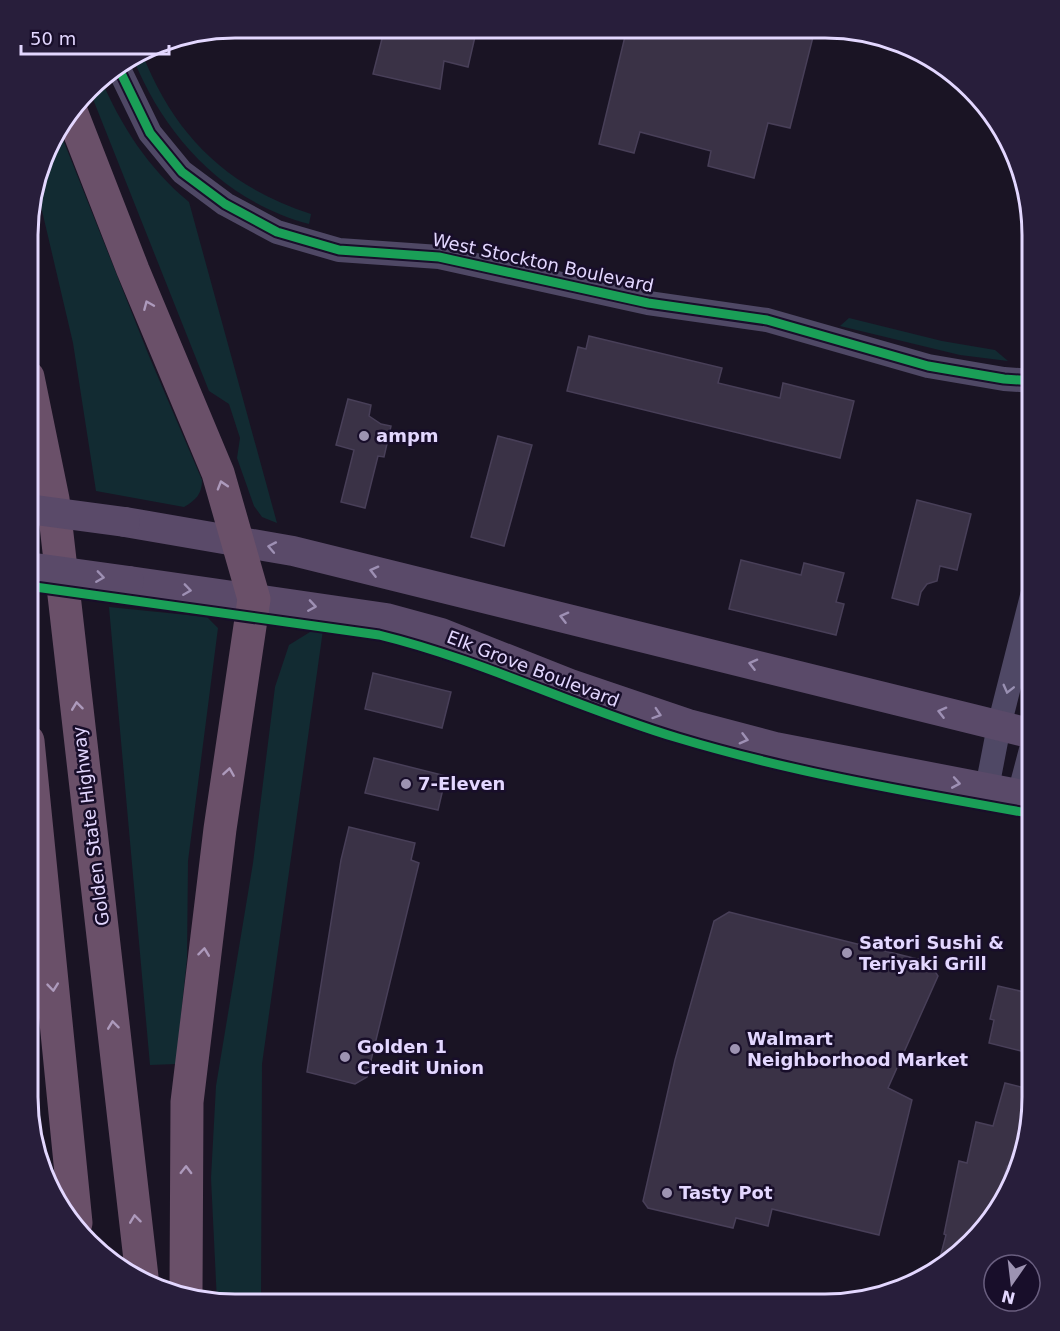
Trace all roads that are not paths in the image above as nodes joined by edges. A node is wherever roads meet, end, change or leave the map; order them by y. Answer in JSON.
{"nodes":[{"id":1,"x":121,"y":74,"type":"edge"},
{"id":2,"x":75,"y":120,"type":"edge"},
{"id":3,"x":1022,"y":380,"type":"edge"},
{"id":4,"x":38,"y":426,"type":"edge"},
{"id":5,"x":38,"y":510,"type":"edge"},
{"id":6,"x":239,"y":541,"type":"junction"},
{"id":7,"x":38,"y":568,"type":"edge"},
{"id":8,"x":254,"y":599,"type":"junction"},
{"id":9,"x":1022,"y":635,"type":"edge"},
{"id":10,"x":999,"y":726,"type":"junction"},
{"id":11,"x":1022,"y":731,"type":"edge"},
{"id":12,"x":987,"y":788,"type":"junction"},
{"id":13,"x":1022,"y":795,"type":"edge"},
{"id":14,"x":38,"y":841,"type":"edge"},
{"id":15,"x":75,"y":1211,"type":"edge"},
{"id":16,"x":141,"y":1270,"type":"edge"},
{"id":17,"x":186,"y":1287,"type":"edge"}],
"edges":[{"from":1,"to":3,"type":"street","name":"West Stockton Boulevard"},
{"from":6,"to":2,"type":"highway","one_way":true},
{"from":16,"to":4,"type":"highway","name":"Golden State Highway","one_way":true},
{"from":5,"to":6,"type":"main road","bridge":true},
{"from":6,"to":8,"type":"highway"},
{"from":10,"to":6,"type":"main road","one_way":true},
{"from":7,"to":8,"type":"main road","name":"Elk Grove Boulevard","one_way":true,"bridge":true},
{"from":8,"to":12,"type":"main road","name":"Elk Grove Boulevard","one_way":true},
{"from":17,"to":8,"type":"highway","one_way":true},
{"from":9,"to":10,"type":"street","one_way":true},
{"from":10,"to":11,"type":"main road"},
{"from":10,"to":12,"type":"street"},
{"from":12,"to":13,"type":"main road","name":"Elk Grove Boulevard"},
{"from":14,"to":15,"type":"highway","one_way":true}]}
